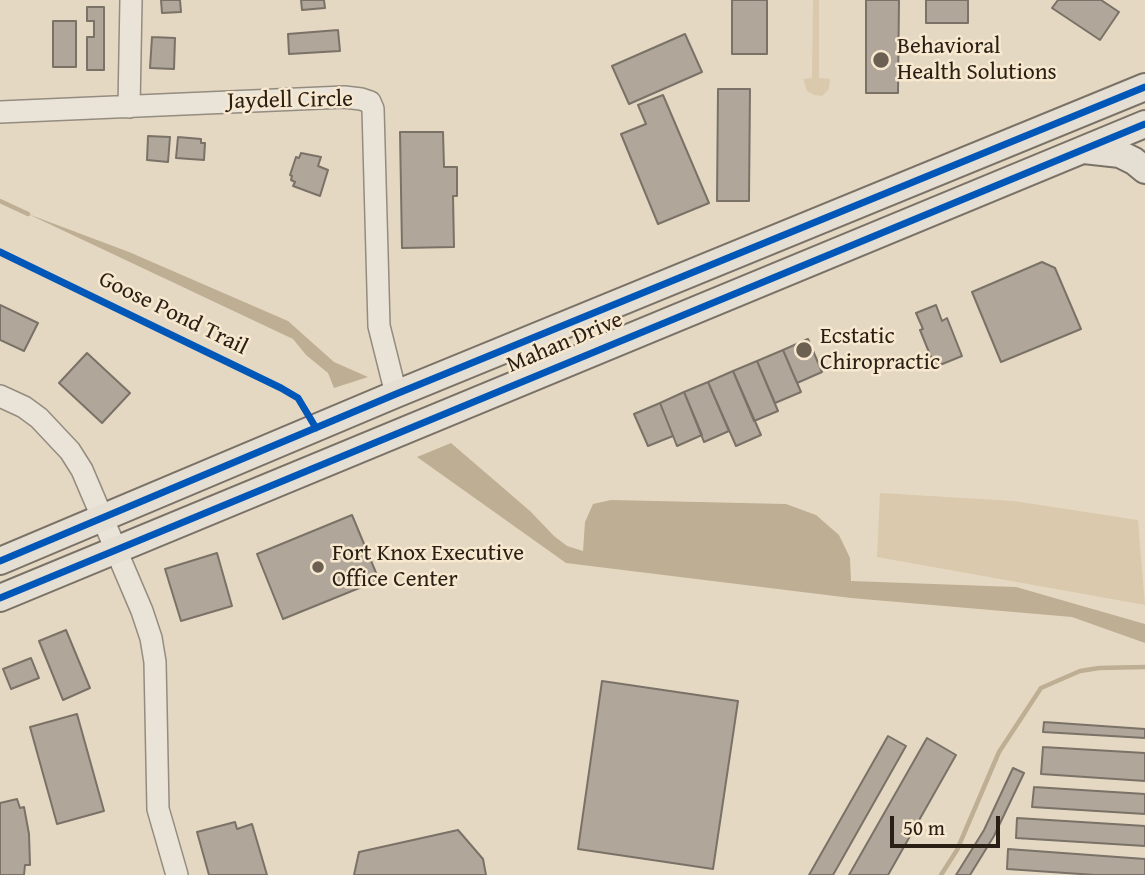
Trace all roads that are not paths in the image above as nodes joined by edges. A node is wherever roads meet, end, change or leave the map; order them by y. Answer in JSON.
{"nodes":[{"id":1,"x":131,"y":0,"type":"edge"},
{"id":2,"x":1145,"y":87,"type":"edge"},
{"id":3,"x":129,"y":107,"type":"junction"},
{"id":4,"x":0,"y":112,"type":"edge"},
{"id":5,"x":1145,"y":124,"type":"edge"},
{"id":6,"x":1082,"y":150,"type":"junction"},
{"id":7,"x":1145,"y":170,"type":"edge"},
{"id":8,"x":831,"y":216,"type":"junction"},
{"id":9,"x":844,"y":248,"type":"junction"},
{"id":10,"x":396,"y":394,"type":"junction"},
{"id":11,"x":0,"y":396,"type":"edge"},
{"id":12,"x":341,"y":417,"type":"junction"},
{"id":13,"x":376,"y":443,"type":"junction"},
{"id":14,"x":102,"y":519,"type":"junction"},
{"id":15,"x":116,"y":550,"type":"junction"},
{"id":16,"x":0,"y":561,"type":"edge"},
{"id":17,"x":0,"y":598,"type":"edge"},
{"id":18,"x":177,"y":875,"type":"edge"}],
"edges":[{"from":1,"to":3,"type":"street"},
{"from":2,"to":8,"type":"main road","name":"Mahan Drive"},
{"from":3,"to":4,"type":"street","name":"Jaydell Circle"},
{"from":3,"to":10,"type":"street","name":"Jaydell Circle"},
{"from":5,"to":6,"type":"main road","name":"Mahan Drive"},
{"from":6,"to":7,"type":"main road"},
{"from":6,"to":9,"type":"main road","name":"Mahan Drive"},
{"from":8,"to":9,"type":"main road"},
{"from":8,"to":10,"type":"main road","name":"Mahan Drive"},
{"from":9,"to":13,"type":"main road","name":"Mahan Drive"},
{"from":10,"to":12,"type":"main road","name":"Mahan Drive"},
{"from":10,"to":13,"type":"main road"},
{"from":11,"to":14,"type":"street"},
{"from":12,"to":13,"type":"main road"},
{"from":12,"to":14,"type":"main road","name":"Mahan Drive"},
{"from":13,"to":15,"type":"main road","name":"Mahan Drive"},
{"from":14,"to":15,"type":"street"},
{"from":14,"to":16,"type":"main road","name":"Mahan Drive"},
{"from":15,"to":17,"type":"main road","name":"Mahan Drive"},
{"from":15,"to":18,"type":"street"}]}
